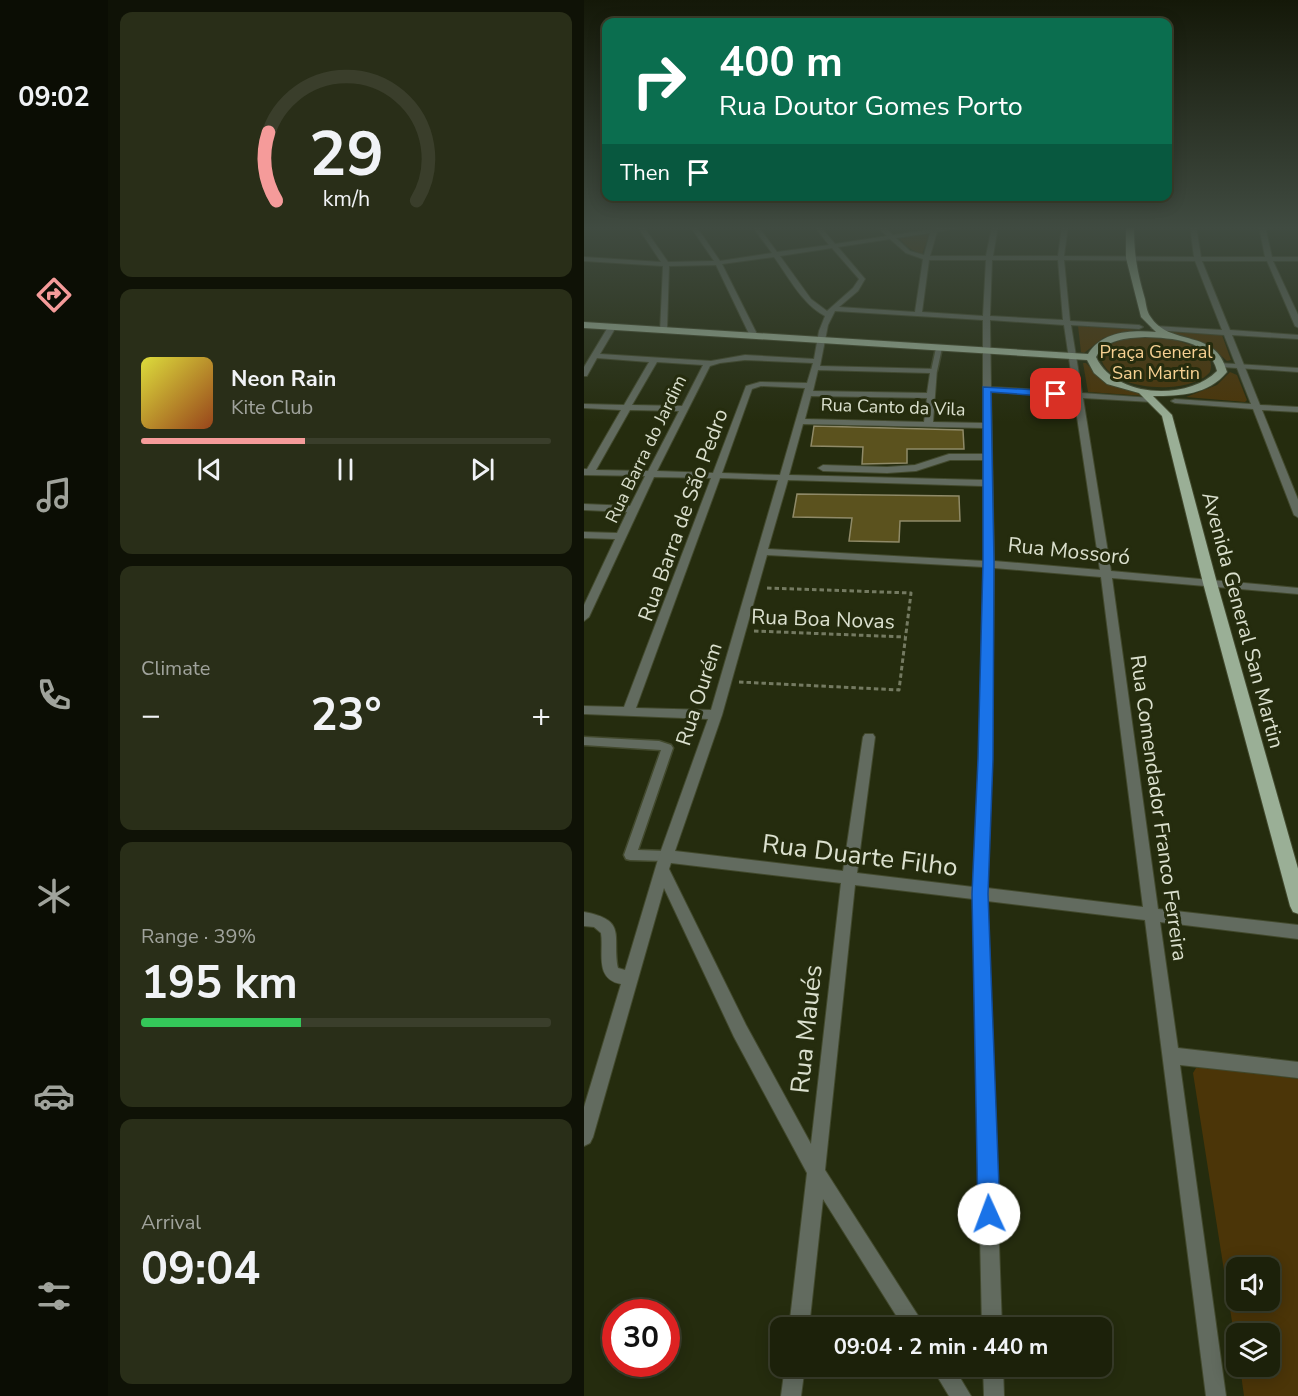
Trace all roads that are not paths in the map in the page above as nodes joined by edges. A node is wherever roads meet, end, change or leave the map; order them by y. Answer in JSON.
{"nodes":[{"id":1,"x":665,"y":291,"type":"edge"},
{"id":2,"x":732,"y":291,"type":"edge"},
{"id":3,"x":802,"y":291,"type":"edge"},
{"id":4,"x":853,"y":291,"type":"edge"},
{"id":5,"x":921,"y":291,"type":"edge"},
{"id":6,"x":987,"y":291,"type":"edge"},
{"id":7,"x":1064,"y":291,"type":"edge"},
{"id":8,"x":1138,"y":291,"type":"edge"},
{"id":9,"x":1210,"y":291,"type":"edge"},
{"id":10,"x":1283,"y":291,"type":"edge"},
{"id":11,"x":831,"y":312,"type":"junction"},
{"id":12,"x":918,"y":314,"type":"junction"},
{"id":13,"x":1145,"y":317,"type":"junction"},
{"id":14,"x":986,"y":318,"type":"junction"},
{"id":15,"x":1067,"y":323,"type":"junction"},
{"id":16,"x":584,"y":325,"type":"edge"},
{"id":17,"x":1298,"y":326,"type":"edge"},
{"id":18,"x":612,"y":327,"type":"junction"},
{"id":19,"x":1139,"y":327,"type":"junction"},
{"id":20,"x":1155,"y":328,"type":"junction"},
{"id":21,"x":663,"y":330,"type":"junction"},
{"id":22,"x":1225,"y":332,"type":"junction"},
{"id":23,"x":1126,"y":335,"type":"junction"},
{"id":24,"x":1165,"y":335,"type":"junction"},
{"id":25,"x":754,"y":336,"type":"junction"},
{"id":26,"x":1298,"y":337,"type":"edge"},
{"id":27,"x":822,"y":341,"type":"junction"},
{"id":28,"x":939,"y":348,"type":"junction"},
{"id":29,"x":986,"y":351,"type":"junction"},
{"id":30,"x":594,"y":356,"type":"junction"},
{"id":31,"x":1072,"y":356,"type":"junction"},
{"id":32,"x":1091,"y":357,"type":"junction"},
{"id":33,"x":654,"y":360,"type":"junction"},
{"id":34,"x":710,"y":363,"type":"junction"},
{"id":35,"x":816,"y":364,"type":"junction"},
{"id":36,"x":1222,"y":365,"type":"junction"},
{"id":37,"x":1238,"y":366,"type":"junction"},
{"id":38,"x":1298,"y":370,"type":"edge"},
{"id":39,"x":934,"y":371,"type":"junction"},
{"id":40,"x":584,"y":374,"type":"edge"},
{"id":41,"x":808,"y":389,"type":"junction"},
{"id":42,"x":986,"y":389,"type":"junction"},
{"id":43,"x":1142,"y":391,"type":"junction"},
{"id":44,"x":1190,"y":391,"type":"junction"},
{"id":45,"x":931,"y":396,"type":"junction"},
{"id":46,"x":1079,"y":396,"type":"junction"},
{"id":47,"x":1152,"y":400,"type":"junction"},
{"id":48,"x":1175,"y":401,"type":"junction"},
{"id":49,"x":584,"y":406,"type":"edge"},
{"id":50,"x":1256,"y":406,"type":"junction"},
{"id":51,"x":627,"y":407,"type":"junction"},
{"id":52,"x":683,"y":409,"type":"junction"},
{"id":53,"x":1298,"y":410,"type":"edge"},
{"id":54,"x":1168,"y":415,"type":"junction"},
{"id":55,"x":799,"y":421,"type":"junction"},
{"id":56,"x":928,"y":425,"type":"junction"},
{"id":57,"x":986,"y":426,"type":"junction"},
{"id":58,"x":986,"y":457,"type":"junction"},
{"id":59,"x":822,"y":468,"type":"dead end"},
{"id":60,"x":587,"y":472,"type":"edge"},
{"id":61,"x":653,"y":474,"type":"junction"},
{"id":62,"x":716,"y":476,"type":"junction"},
{"id":63,"x":783,"y":478,"type":"junction"},
{"id":64,"x":986,"y":483,"type":"junction"},
{"id":65,"x":584,"y":507,"type":"edge"},
{"id":66,"x":634,"y":509,"type":"junction"},
{"id":67,"x":1298,"y":515,"type":"edge"},
{"id":68,"x":584,"y":535,"type":"edge"},
{"id":69,"x":622,"y":536,"type":"junction"},
{"id":70,"x":763,"y":552,"type":"junction"},
{"id":71,"x":989,"y":562,"type":"junction"},
{"id":72,"x":1106,"y":574,"type":"junction"},
{"id":73,"x":1210,"y":583,"type":"junction"},
{"id":74,"x":1298,"y":591,"type":"edge"},
{"id":75,"x":584,"y":617,"type":"edge"},
{"id":76,"x":584,"y":710,"type":"edge"},
{"id":77,"x":629,"y":711,"type":"junction"},
{"id":78,"x":716,"y":715,"type":"junction"},
{"id":79,"x":869,"y":737,"type":"dead end"},
{"id":80,"x":584,"y":741,"type":"edge"},
{"id":81,"x":664,"y":863,"type":"junction"},
{"id":82,"x":849,"y":877,"type":"junction"},
{"id":83,"x":980,"y":894,"type":"junction"},
{"id":84,"x":1298,"y":906,"type":"edge"},
{"id":85,"x":1152,"y":914,"type":"junction"},
{"id":86,"x":584,"y":919,"type":"edge"},
{"id":87,"x":1298,"y":932,"type":"edge"},
{"id":88,"x":632,"y":977,"type":"junction"},
{"id":89,"x":1171,"y":1056,"type":"junction"},
{"id":90,"x":1298,"y":1070,"type":"edge"},
{"id":91,"x":584,"y":1137,"type":"edge"},
{"id":92,"x":818,"y":1176,"type":"junction"},
{"id":93,"x":800,"y":1317,"type":"edge"},
{"id":94,"x":909,"y":1317,"type":"edge"},
{"id":95,"x":992,"y":1317,"type":"edge"},
{"id":96,"x":793,"y":1377,"type":"edge"},
{"id":97,"x":948,"y":1377,"type":"edge"},
{"id":98,"x":993,"y":1377,"type":"edge"},
{"id":99,"x":791,"y":1396,"type":"edge"},
{"id":100,"x":960,"y":1396,"type":"edge"},
{"id":101,"x":994,"y":1396,"type":"edge"},
{"id":102,"x":1216,"y":1396,"type":"edge"}],
"edges":[{"from":1,"to":21,"type":"street"},
{"from":2,"to":25,"type":"street"},
{"from":3,"to":11,"type":"street"},
{"from":4,"to":11,"type":"street"},
{"from":5,"to":12,"type":"street"},
{"from":6,"to":14,"type":"street"},
{"from":7,"to":15,"type":"street","name":"Rua Comendador Franco Ferreira"},
{"from":8,"to":13,"type":"main road"},
{"from":9,"to":22,"type":"street"},
{"from":10,"to":17,"type":"street"},
{"from":11,"to":12,"type":"street"},
{"from":11,"to":27,"type":"street","name":"Rua Ourém"},
{"from":12,"to":14,"type":"street"},
{"from":13,"to":19,"type":"main road"},
{"from":13,"to":20,"type":"main road"},
{"from":14,"to":15,"type":"street"},
{"from":14,"to":29,"type":"street"},
{"from":15,"to":19,"type":"street"},
{"from":15,"to":31,"type":"street","name":"Rua Comendador Franco Ferreira"},
{"from":16,"to":18,"type":"main road"},
{"from":18,"to":21,"type":"main road"},
{"from":18,"to":30,"type":"street"},
{"from":19,"to":23,"type":"main road"},
{"from":20,"to":22,"type":"street"},
{"from":20,"to":24,"type":"main road"},
{"from":21,"to":25,"type":"main road"},
{"from":22,"to":26,"type":"street"},
{"from":22,"to":37,"type":"street"},
{"from":23,"to":24,"type":"main road"},
{"from":23,"to":32,"type":"main road"},
{"from":24,"to":36,"type":"main road"},
{"from":25,"to":27,"type":"main road"},
{"from":27,"to":28,"type":"main road"},
{"from":27,"to":35,"type":"street","name":"Rua Ourém"},
{"from":28,"to":29,"type":"main road"},
{"from":28,"to":39,"type":"lane"},
{"from":29,"to":31,"type":"main road"},
{"from":29,"to":42,"type":"street"},
{"from":30,"to":33,"type":"street"},
{"from":30,"to":40,"type":"street"},
{"from":31,"to":32,"type":"main road"},
{"from":31,"to":46,"type":"street","name":"Rua Comendador Franco Ferreira"},
{"from":32,"to":43,"type":"main road"},
{"from":33,"to":34,"type":"street"},
{"from":33,"to":51,"type":"street"},
{"from":34,"to":35,"type":"street","name":"Rua Barra do Jardim"},
{"from":34,"to":52,"type":"street","name":"Rua Barra do Jardim"},
{"from":35,"to":39,"type":"street","name":"Rua Barra do Jardim"},
{"from":35,"to":41,"type":"street","name":"Rua Ourém"},
{"from":36,"to":37,"type":"street"},
{"from":36,"to":44,"type":"main road"},
{"from":37,"to":38,"type":"street"},
{"from":37,"to":50,"type":"street"},
{"from":39,"to":45,"type":"street"},
{"from":41,"to":45,"type":"street"},
{"from":41,"to":55,"type":"street","name":"Rua Ourém"},
{"from":41,"to":62,"type":"street","name":"Rua Barra de São Pedro"},
{"from":42,"to":46,"type":"street"},
{"from":42,"to":57,"type":"street"},
{"from":43,"to":44,"type":"main road"},
{"from":43,"to":47,"type":"main road"},
{"from":44,"to":48,"type":"main road"},
{"from":45,"to":56,"type":"street"},
{"from":46,"to":47,"type":"street"},
{"from":46,"to":72,"type":"street","name":"Rua Comendador Franco Ferreira"},
{"from":47,"to":54,"type":"main road"},
{"from":48,"to":50,"type":"street"},
{"from":48,"to":54,"type":"main road"},
{"from":49,"to":51,"type":"street"},
{"from":50,"to":53,"type":"street"},
{"from":50,"to":67,"type":"street"},
{"from":51,"to":52,"type":"street"},
{"from":51,"to":60,"type":"street"},
{"from":52,"to":61,"type":"street","name":"Rua Barra do Jardim"},
{"from":54,"to":73,"type":"main road","name":"Avenida General San Martin"},
{"from":55,"to":56,"type":"street","name":"Rua Canto da Vila"},
{"from":55,"to":63,"type":"street","name":"Rua Ourém"},
{"from":56,"to":57,"type":"street","name":"Rua Canto da Vila"},
{"from":57,"to":58,"type":"street"},
{"from":58,"to":59,"type":"street"},
{"from":58,"to":64,"type":"street"},
{"from":60,"to":61,"type":"street"},
{"from":61,"to":62,"type":"street"},
{"from":61,"to":66,"type":"street","name":"Rua Barra do Jardim"},
{"from":62,"to":63,"type":"street"},
{"from":62,"to":77,"type":"street","name":"Rua Barra de São Pedro"},
{"from":63,"to":64,"type":"street"},
{"from":63,"to":70,"type":"street","name":"Rua Ourém"},
{"from":64,"to":71,"type":"street"},
{"from":65,"to":66,"type":"street"},
{"from":66,"to":69,"type":"street","name":"Rua Barra do Jardim"},
{"from":68,"to":69,"type":"street"},
{"from":69,"to":75,"type":"street","name":"Rua Barra do Jardim"},
{"from":70,"to":71,"type":"street","name":"Rua Mossoró"},
{"from":70,"to":78,"type":"street","name":"Rua Ourém"},
{"from":71,"to":72,"type":"street","name":"Rua Mossoró"},
{"from":71,"to":83,"type":"street"},
{"from":72,"to":73,"type":"street","name":"Rua Mossoró"},
{"from":72,"to":85,"type":"street","name":"Rua Comendador Franco Ferreira"},
{"from":73,"to":74,"type":"street","name":"Rua Mossoró"},
{"from":73,"to":84,"type":"main road","name":"Avenida General San Martin"},
{"from":76,"to":77,"type":"street"},
{"from":77,"to":78,"type":"street"},
{"from":78,"to":81,"type":"street","name":"Rua Ourém"},
{"from":79,"to":82,"type":"street","name":"Rua Maués"},
{"from":80,"to":81,"type":"lane"},
{"from":81,"to":82,"type":"street","name":"Rua Duarte Filho"},
{"from":81,"to":88,"type":"street","name":"Rua Ourém"},
{"from":81,"to":92,"type":"street"},
{"from":82,"to":83,"type":"street","name":"Rua Duarte Filho"},
{"from":82,"to":92,"type":"street","name":"Rua Maués"},
{"from":83,"to":85,"type":"street","name":"Rua Duarte Filho"},
{"from":83,"to":95,"type":"street"},
{"from":85,"to":87,"type":"street","name":"Rua Duarte Filho"},
{"from":85,"to":89,"type":"street","name":"Rua Comendador Franco Ferreira"},
{"from":86,"to":88,"type":"street"},
{"from":88,"to":91,"type":"street","name":"Rua Ourém"},
{"from":89,"to":90,"type":"street"},
{"from":89,"to":102,"type":"street","name":"Rua Comendador Franco Ferreira"},
{"from":92,"to":93,"type":"street","name":"Rua Maués"},
{"from":92,"to":94,"type":"street"},
{"from":96,"to":99,"type":"street"},
{"from":97,"to":100,"type":"street"},
{"from":98,"to":101,"type":"street"}]}
